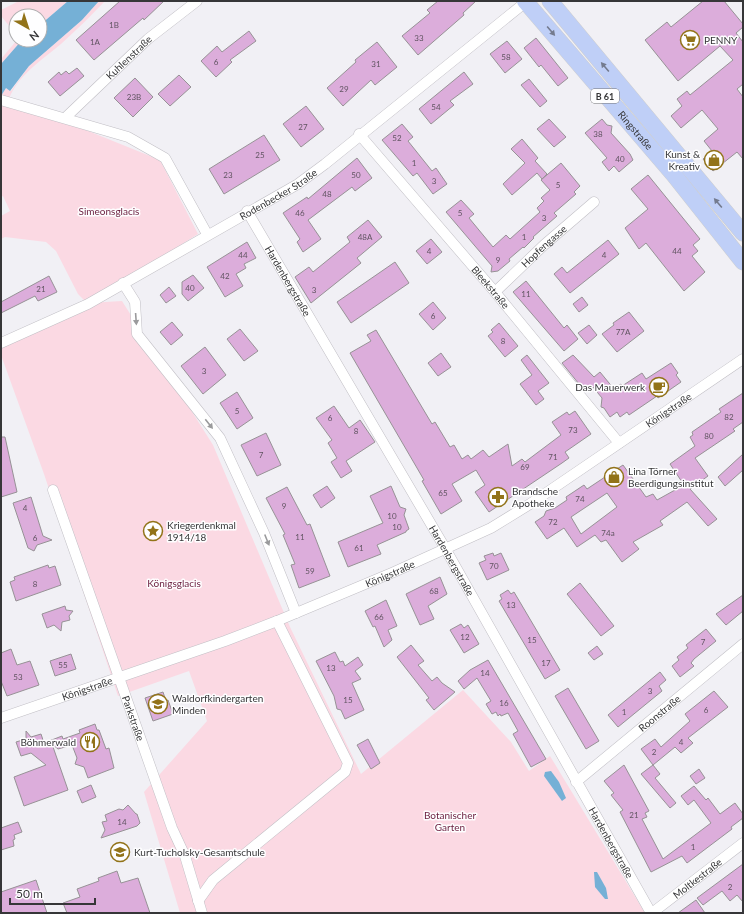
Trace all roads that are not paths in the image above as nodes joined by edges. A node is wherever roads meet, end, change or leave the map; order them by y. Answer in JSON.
{"nodes":[{"id":1,"x":197,"y":1,"type":"edge"},
{"id":2,"x":526,"y":1,"type":"edge"},
{"id":3,"x":550,"y":1,"type":"edge"},
{"id":4,"x":2,"y":100,"type":"edge"},
{"id":5,"x":65,"y":118,"type":"junction"},
{"id":6,"x":360,"y":134,"type":"junction"},
{"id":7,"x":594,"y":202,"type":"dead end"},
{"id":8,"x":247,"y":212,"type":"junction"},
{"id":9,"x":743,"y":233,"type":"edge"},
{"id":10,"x":207,"y":234,"type":"junction"},
{"id":11,"x":743,"y":262,"type":"edge"},
{"id":12,"x":124,"y":283,"type":"junction"},
{"id":13,"x":495,"y":292,"type":"junction"},
{"id":14,"x":1,"y":343,"type":"edge"},
{"id":15,"x":743,"y":359,"type":"edge"},
{"id":16,"x":619,"y":443,"type":"junction"},
{"id":17,"x":53,"y":490,"type":"dead end"},
{"id":18,"x":445,"y":548,"type":"junction"},
{"id":19,"x":296,"y":613,"type":"junction"},
{"id":20,"x":277,"y":621,"type":"junction"},
{"id":21,"x":743,"y":644,"type":"edge"},
{"id":22,"x":119,"y":678,"type":"junction"},
{"id":23,"x":1,"y":718,"type":"edge"},
{"id":24,"x":576,"y":782,"type":"junction"},
{"id":25,"x":743,"y":843,"type":"edge"},
{"id":26,"x":198,"y":901,"type":"junction"},
{"id":27,"x":202,"y":913,"type":"edge"},
{"id":28,"x":651,"y":913,"type":"edge"}],
"edges":[{"from":1,"to":5,"type":"street","name":"Kuhlenstraße"},
{"from":2,"to":6,"type":"street","name":"Rodenbecker Straße"},
{"from":2,"to":11,"type":"main road","name":"Ringstraße","number":"B 61","one_way":true},
{"from":9,"to":3,"type":"main road","name":"Ringstraße","number":"B 61","one_way":true},
{"from":4,"to":5,"type":"street"},
{"from":5,"to":10,"type":"street"},
{"from":6,"to":8,"type":"street","name":"Rodenbecker Straße"},
{"from":6,"to":13,"type":"street","name":"Bleekstraße"},
{"from":7,"to":13,"type":"street","name":"Hopfengasse"},
{"from":8,"to":10,"type":"street","name":"Rodenbecker Straße"},
{"from":8,"to":18,"type":"street","name":"Hardenbergstraße"},
{"from":10,"to":12,"type":"street","name":"Rodenbecker Straße"},
{"from":12,"to":14,"type":"street","name":"Rodenbecker Straße"},
{"from":12,"to":19,"type":"street","one_way":true},
{"from":13,"to":16,"type":"street","name":"Bleekstraße"},
{"from":15,"to":16,"type":"street","name":"Königstraße"},
{"from":16,"to":18,"type":"street","name":"Königstraße"},
{"from":17,"to":22,"type":"street","name":"Parkstraße"},
{"from":18,"to":19,"type":"street","name":"Königstraße"},
{"from":18,"to":24,"type":"street","name":"Hardenbergstraße"},
{"from":19,"to":20,"type":"street","name":"Königstraße"},
{"from":20,"to":22,"type":"street","name":"Königstraße"},
{"from":20,"to":26,"type":"street"},
{"from":21,"to":24,"type":"street","name":"Roonstraße"},
{"from":22,"to":23,"type":"street","name":"Königstraße"},
{"from":22,"to":26,"type":"street","name":"Parkstraße"},
{"from":24,"to":28,"type":"street","name":"Hardenbergstraße"},
{"from":25,"to":28,"type":"street","name":"Moltkestraße"},
{"from":26,"to":27,"type":"street"}]}
